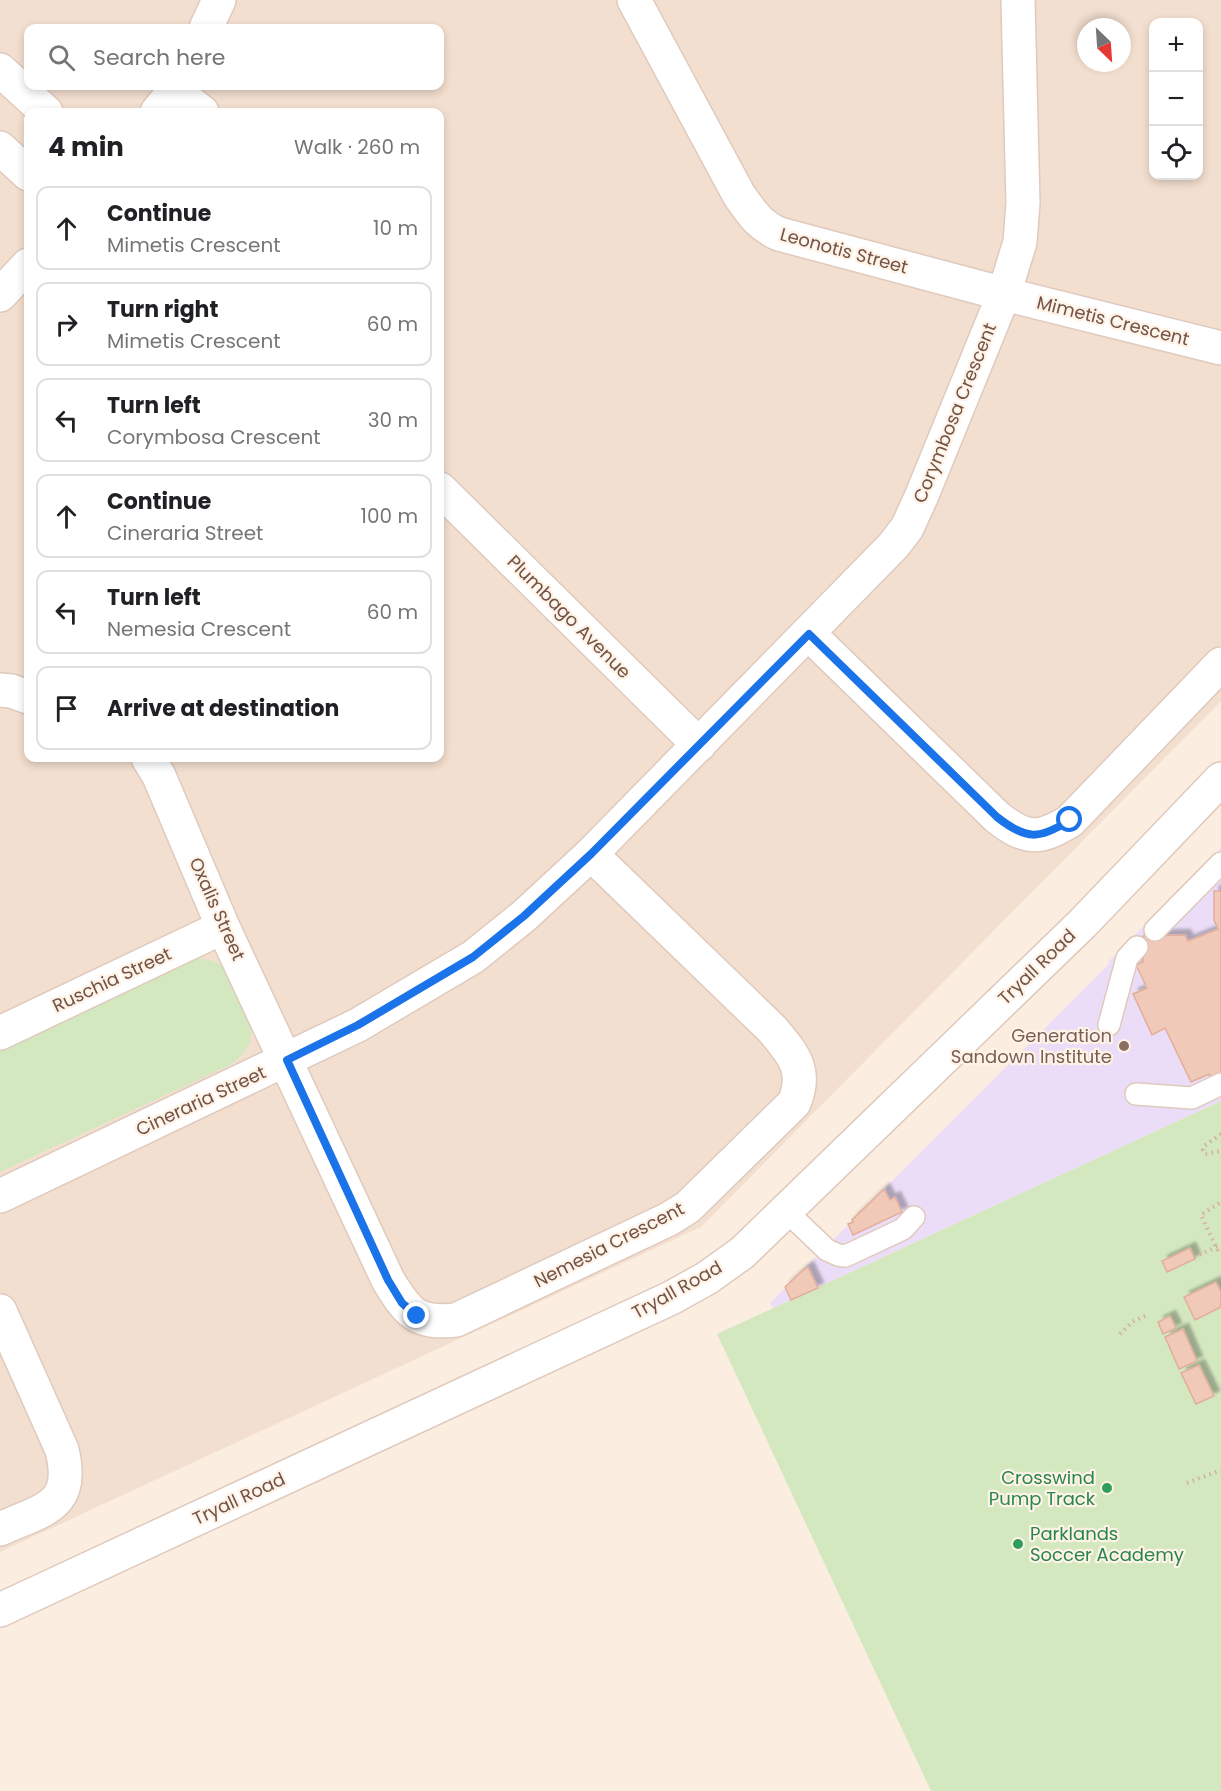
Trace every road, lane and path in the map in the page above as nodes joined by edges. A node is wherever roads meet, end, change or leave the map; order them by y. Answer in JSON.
{"nodes":[{"id":1,"x":219,"y":0,"type":"edge"},
{"id":2,"x":634,"y":0,"type":"edge"},
{"id":3,"x":1018,"y":0,"type":"edge"},
{"id":4,"x":208,"y":24,"type":"edge"},
{"id":5,"x":0,"y":70,"type":"edge"},
{"id":6,"x":170,"y":96,"type":"edge"},
{"id":7,"x":42,"y":108,"type":"edge"},
{"id":8,"x":194,"y":108,"type":"edge"},
{"id":9,"x":0,"y":147,"type":"edge"},
{"id":10,"x":24,"y":170,"type":"edge"},
{"id":11,"x":24,"y":273,"type":"edge"},
{"id":12,"x":1004,"y":294,"type":"junction"},
{"id":13,"x":0,"y":295,"type":"edge"},
{"id":14,"x":1221,"y":348,"type":"edge"},
{"id":15,"x":444,"y":493,"type":"edge"},
{"id":16,"x":809,"y":634,"type":"junction"},
{"id":17,"x":1221,"y":664,"type":"edge"},
{"id":18,"x":0,"y":690,"type":"edge"},
{"id":19,"x":24,"y":696,"type":"edge"},
{"id":20,"x":699,"y":745,"type":"junction"},
{"id":21,"x":150,"y":762,"type":"edge"},
{"id":22,"x":1221,"y":779,"type":"edge"},
{"id":23,"x":591,"y":854,"type":"junction"},
{"id":24,"x":1221,"y":864,"type":"edge"},
{"id":25,"x":223,"y":927,"type":"junction"},
{"id":26,"x":1155,"y":930,"type":"dead end"},
{"id":27,"x":1137,"y":947,"type":"dead end"},
{"id":28,"x":1109,"y":1025,"type":"dead end"},
{"id":29,"x":0,"y":1033,"type":"edge"},
{"id":30,"x":287,"y":1060,"type":"junction"},
{"id":31,"x":1221,"y":1084,"type":"edge"},
{"id":32,"x":1136,"y":1094,"type":"dead end"},
{"id":33,"x":1221,"y":1134,"type":"edge"},
{"id":34,"x":1221,"y":1151,"type":"edge"},
{"id":35,"x":0,"y":1196,"type":"edge"},
{"id":36,"x":1221,"y":1202,"type":"edge"},
{"id":37,"x":786,"y":1211,"type":"junction"},
{"id":38,"x":914,"y":1217,"type":"dead end"},
{"id":39,"x":1218,"y":1248,"type":"edge"},
{"id":40,"x":1194,"y":1257,"type":"dead end"},
{"id":41,"x":0,"y":1311,"type":"edge"},
{"id":42,"x":1149,"y":1314,"type":"dead end"},
{"id":43,"x":1120,"y":1334,"type":"dead end"},
{"id":44,"x":1221,"y":1470,"type":"edge"},
{"id":45,"x":1186,"y":1483,"type":"dead end"},
{"id":46,"x":0,"y":1529,"type":"edge"},
{"id":47,"x":0,"y":1610,"type":"edge"}],
"edges":[{"from":1,"to":4,"type":"street"},
{"from":2,"to":12,"type":"street","name":"Leonotis Street"},
{"from":3,"to":12,"type":"street","name":"Corymbosa Crescent"},
{"from":5,"to":7,"type":"street"},
{"from":6,"to":8,"type":"street"},
{"from":9,"to":10,"type":"street"},
{"from":11,"to":13,"type":"street"},
{"from":12,"to":14,"type":"street","name":"Mimetis Crescent"},
{"from":12,"to":16,"type":"street","name":"Corymbosa Crescent"},
{"from":15,"to":20,"type":"street","name":"Plumbago Avenue"},
{"from":16,"to":17,"type":"street"},
{"from":16,"to":20,"type":"street","name":"Corymbosa Crescent"},
{"from":18,"to":19,"type":"street"},
{"from":20,"to":23,"type":"street","name":"Cineraria Street"},
{"from":21,"to":25,"type":"street","name":"Oxalis Street"},
{"from":22,"to":37,"type":"street","name":"Tryall Road"},
{"from":23,"to":30,"type":"street","name":"Cineraria Street"},
{"from":23,"to":30,"type":"street","name":"Nemesia Crescent"},
{"from":24,"to":26,"type":"lane"},
{"from":25,"to":29,"type":"street","name":"Ruschia Street"},
{"from":25,"to":30,"type":"street","name":"Oxalis Street"},
{"from":27,"to":28,"type":"lane"},
{"from":30,"to":35,"type":"street","name":"Cineraria Street"},
{"from":31,"to":32,"type":"lane"},
{"from":33,"to":34,"type":"path"},
{"from":36,"to":39,"type":"path"},
{"from":37,"to":38,"type":"lane"},
{"from":37,"to":47,"type":"street","name":"Tryall Road"},
{"from":39,"to":40,"type":"path"},
{"from":41,"to":46,"type":"street"},
{"from":42,"to":43,"type":"path"},
{"from":44,"to":45,"type":"path"}]}
